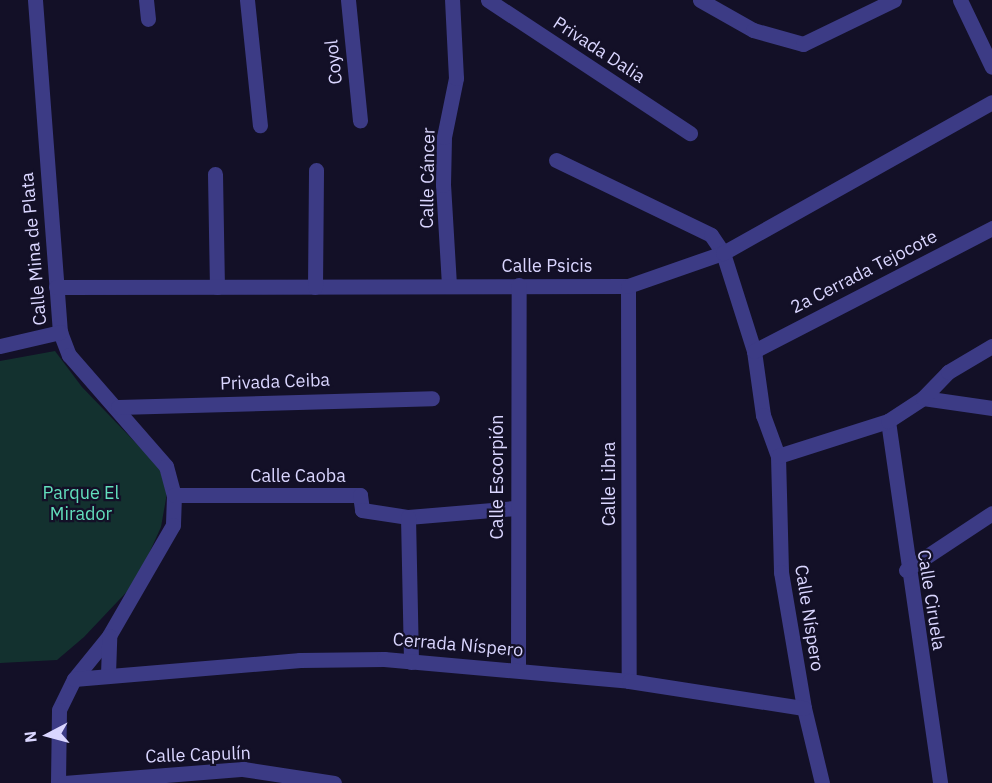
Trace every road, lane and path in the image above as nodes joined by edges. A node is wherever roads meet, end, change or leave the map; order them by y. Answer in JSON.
{"nodes":[{"id":1,"x":35,"y":0,"type":"edge"},
{"id":2,"x":146,"y":0,"type":"edge"},
{"id":3,"x":248,"y":0,"type":"edge"},
{"id":4,"x":348,"y":0,"type":"edge"},
{"id":5,"x":452,"y":0,"type":"edge"},
{"id":6,"x":488,"y":0,"type":"edge"},
{"id":7,"x":700,"y":0,"type":"edge"},
{"id":8,"x":894,"y":0,"type":"edge"},
{"id":9,"x":960,"y":0,"type":"edge"},
{"id":10,"x":148,"y":19,"type":"dead end"},
{"id":11,"x":992,"y":67,"type":"edge"},
{"id":12,"x":992,"y":102,"type":"edge"},
{"id":13,"x":360,"y":120,"type":"dead end"},
{"id":14,"x":260,"y":125,"type":"dead end"},
{"id":15,"x":690,"y":133,"type":"dead end"},
{"id":16,"x":556,"y":160,"type":"dead end"},
{"id":17,"x":316,"y":170,"type":"dead end"},
{"id":18,"x":215,"y":174,"type":"dead end"},
{"id":19,"x":992,"y":228,"type":"edge"},
{"id":20,"x":723,"y":253,"type":"junction"},
{"id":21,"x":449,"y":285,"type":"junction"},
{"id":22,"x":519,"y":285,"type":"junction"},
{"id":23,"x":56,"y":286,"type":"junction"},
{"id":24,"x":628,"y":286,"type":"junction"},
{"id":25,"x":217,"y":287,"type":"junction"},
{"id":26,"x":315,"y":287,"type":"junction"},
{"id":27,"x":60,"y":332,"type":"junction"},
{"id":28,"x":0,"y":346,"type":"edge"},
{"id":29,"x":992,"y":346,"type":"edge"},
{"id":30,"x":754,"y":351,"type":"junction"},
{"id":31,"x":432,"y":398,"type":"dead end"},
{"id":32,"x":923,"y":398,"type":"junction"},
{"id":33,"x":118,"y":407,"type":"junction"},
{"id":34,"x":992,"y":408,"type":"edge"},
{"id":35,"x":888,"y":421,"type":"junction"},
{"id":36,"x":778,"y":456,"type":"junction"},
{"id":37,"x":174,"y":495,"type":"junction"},
{"id":38,"x":516,"y":508,"type":"junction"},
{"id":39,"x":992,"y":513,"type":"edge"},
{"id":40,"x":408,"y":517,"type":"junction"},
{"id":41,"x":906,"y":570,"type":"junction"},
{"id":42,"x":109,"y":636,"type":"junction"},
{"id":43,"x":411,"y":662,"type":"junction"},
{"id":44,"x":518,"y":669,"type":"junction"},
{"id":45,"x":108,"y":674,"type":"junction"},
{"id":46,"x":74,"y":679,"type":"junction"},
{"id":47,"x":629,"y":681,"type":"junction"},
{"id":48,"x":804,"y":708,"type":"junction"},
{"id":49,"x":58,"y":783,"type":"edge"},
{"id":50,"x":64,"y":783,"type":"edge"},
{"id":51,"x":334,"y":783,"type":"edge"},
{"id":52,"x":822,"y":783,"type":"edge"},
{"id":53,"x":940,"y":783,"type":"edge"}],
"edges":[{"from":1,"to":23,"type":"street","name":"Calle Mina de Plata"},
{"from":2,"to":10,"type":"street"},
{"from":3,"to":14,"type":"street"},
{"from":4,"to":13,"type":"street","name":"Coyol"},
{"from":5,"to":21,"type":"street","name":"Calle Cáncer"},
{"from":6,"to":15,"type":"street","name":"Privada Dalia"},
{"from":7,"to":8,"type":"street"},
{"from":9,"to":11,"type":"street"},
{"from":12,"to":20,"type":"street","name":"Calle Psicis"},
{"from":16,"to":20,"type":"street"},
{"from":17,"to":26,"type":"street"},
{"from":18,"to":25,"type":"street"},
{"from":19,"to":30,"type":"street","name":"2a Cerrada Tejocote"},
{"from":20,"to":24,"type":"street","name":"Calle Psicis"},
{"from":20,"to":30,"type":"street","name":"Calle Níspero"},
{"from":21,"to":22,"type":"street","name":"Calle Psicis"},
{"from":21,"to":26,"type":"street","name":"Calle Psicis"},
{"from":22,"to":24,"type":"street","name":"Calle Psicis"},
{"from":22,"to":38,"type":"street","name":"Calle Escorpión"},
{"from":23,"to":25,"type":"street","name":"Calle Psicis"},
{"from":23,"to":27,"type":"street","name":"Calle Mina de Plata"},
{"from":24,"to":47,"type":"street","name":"Calle Libra"},
{"from":25,"to":26,"type":"street","name":"Calle Psicis"},
{"from":27,"to":28,"type":"street"},
{"from":27,"to":33,"type":"street","name":"Calle Mina de Plata"},
{"from":29,"to":32,"type":"street"},
{"from":30,"to":36,"type":"street","name":"Calle Níspero"},
{"from":31,"to":33,"type":"street","name":"Privada Ceiba"},
{"from":32,"to":34,"type":"street"},
{"from":32,"to":35,"type":"street"},
{"from":33,"to":37,"type":"street","name":"Calle Mina de Plata"},
{"from":35,"to":36,"type":"street"},
{"from":35,"to":41,"type":"street","name":"Calle Ciruela"},
{"from":36,"to":48,"type":"street","name":"Calle Níspero"},
{"from":37,"to":40,"type":"street","name":"Calle Caoba"},
{"from":37,"to":42,"type":"street","name":"Calle Mina de Plata"},
{"from":38,"to":40,"type":"street"},
{"from":38,"to":44,"type":"street","name":"Calle Escorpión"},
{"from":39,"to":41,"type":"street"},
{"from":40,"to":43,"type":"street"},
{"from":41,"to":53,"type":"street","name":"Calle Ciruela"},
{"from":42,"to":45,"type":"street"},
{"from":42,"to":46,"type":"street","name":"Calle Mina de Plata"},
{"from":43,"to":44,"type":"street","name":"Cerrada Níspero"},
{"from":43,"to":45,"type":"street","name":"Cerrada Níspero"},
{"from":44,"to":47,"type":"street","name":"Cerrada Níspero"},
{"from":45,"to":46,"type":"street","name":"Cerrada Níspero"},
{"from":46,"to":49,"type":"street","name":"Calle Mina de Plata"},
{"from":47,"to":48,"type":"street","name":"Cerrada Níspero"},
{"from":48,"to":52,"type":"street","name":"Calle Níspero"},
{"from":50,"to":51,"type":"street","name":"Calle Capulín"}]}
